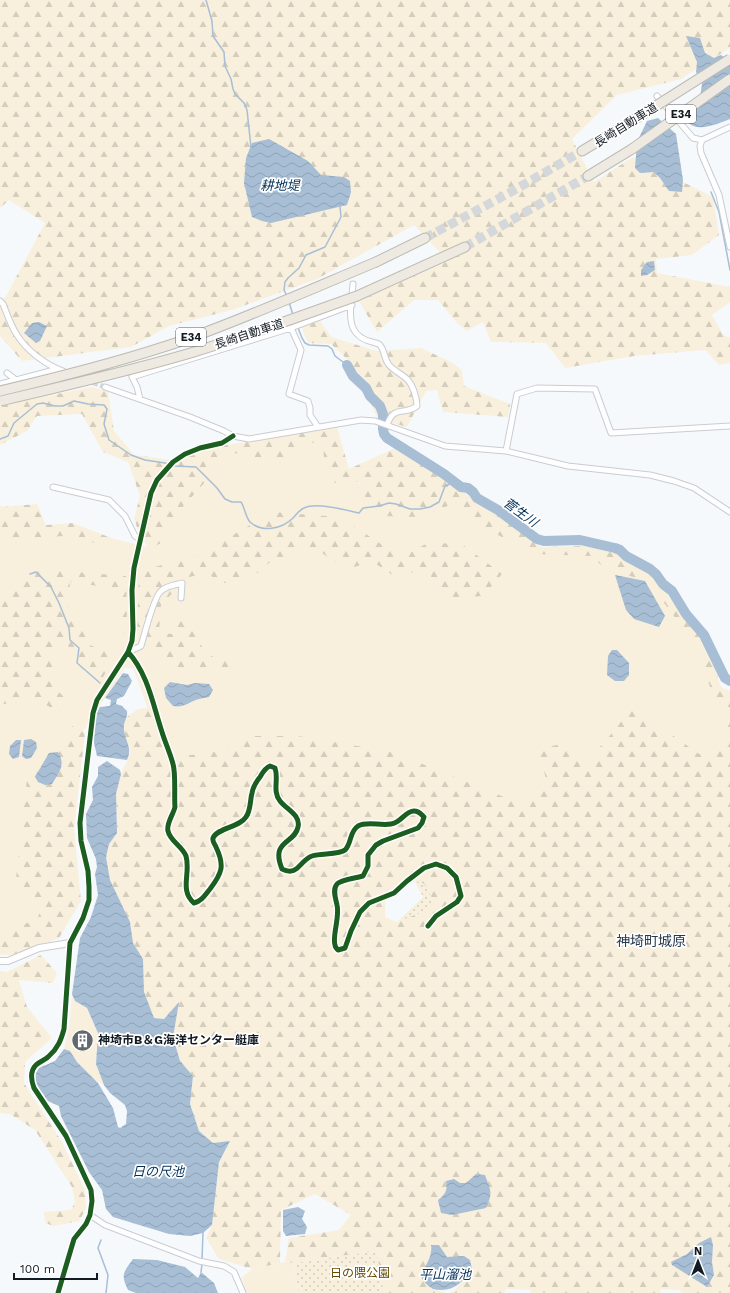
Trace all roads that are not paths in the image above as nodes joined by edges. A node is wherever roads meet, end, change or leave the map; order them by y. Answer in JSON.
{"nodes":[{"id":1,"x":730,"y":59,"type":"edge"},
{"id":2,"x":730,"y":79,"type":"edge"},
{"id":3,"x":657,"y":96,"type":"dead end"},
{"id":4,"x":730,"y":127,"type":"edge"},
{"id":5,"x":702,"y":140,"type":"junction"},
{"id":6,"x":582,"y":151,"type":"tunnel mouth"},
{"id":7,"x":588,"y":176,"type":"tunnel mouth"},
{"id":8,"x":425,"y":238,"type":"tunnel mouth"},
{"id":9,"x":465,"y":247,"type":"tunnel mouth"},
{"id":10,"x":730,"y":247,"type":"edge"},
{"id":11,"x":353,"y":284,"type":"dead end"},
{"id":12,"x":0,"y":301,"type":"edge"},
{"id":13,"x":352,"y":305,"type":"junction"},
{"id":14,"x":291,"y":328,"type":"junction"},
{"id":15,"x":58,"y":369,"type":"junction"},
{"id":16,"x":64,"y":371,"type":"dead end"},
{"id":17,"x":7,"y":373,"type":"dead end"},
{"id":18,"x":16,"y":380,"type":"junction"},
{"id":19,"x":0,"y":384,"type":"edge"},
{"id":20,"x":105,"y":387,"type":"tunnel mouth"},
{"id":21,"x":0,"y":391,"type":"edge"},
{"id":22,"x":140,"y":399,"type":"junction"},
{"id":23,"x":0,"y":401,"type":"edge"},
{"id":24,"x":387,"y":425,"type":"junction"},
{"id":25,"x":730,"y":426,"type":"edge"},
{"id":26,"x":318,"y":427,"type":"junction"},
{"id":27,"x":233,"y":436,"type":"junction"},
{"id":28,"x":506,"y":451,"type":"junction"},
{"id":29,"x":53,"y":487,"type":"dead end"},
{"id":30,"x":730,"y":512,"type":"edge"},
{"id":31,"x":140,"y":540,"type":"junction"},
{"id":32,"x":181,"y":598,"type":"dead end"},
{"id":33,"x":128,"y":652,"type":"junction"},
{"id":34,"x":428,"y":926,"type":"dead end"},
{"id":35,"x":70,"y":943,"type":"junction"},
{"id":36,"x":0,"y":961,"type":"edge"},
{"id":37,"x":90,"y":1215,"type":"junction"},
{"id":38,"x":58,"y":1293,"type":"edge"},
{"id":39,"x":243,"y":1293,"type":"edge"}],
"edges":[{"from":1,"to":6,"type":"highway","name":"長崎自動車道","number":"E34","bridge":true},
{"from":2,"to":7,"type":"highway","name":"長崎自動車道","number":"E34","bridge":true},
{"from":3,"to":5,"type":"street"},
{"from":4,"to":5,"type":"street"},
{"from":5,"to":10,"type":"street"},
{"from":8,"to":21,"type":"highway","name":"長崎自動車道","number":"E34","bridge":true},
{"from":9,"to":23,"type":"highway","name":"長崎自動車道","number":"E34","bridge":true},
{"from":11,"to":13,"type":"street"},
{"from":12,"to":15,"type":"street"},
{"from":13,"to":14,"type":"street"},
{"from":13,"to":24,"type":"street"},
{"from":14,"to":22,"type":"street"},
{"from":14,"to":26,"type":"street"},
{"from":15,"to":16,"type":"street"},
{"from":15,"to":18,"type":"street"},
{"from":17,"to":18,"type":"street"},
{"from":18,"to":19,"type":"street"},
{"from":20,"to":22,"type":"street"},
{"from":22,"to":27,"type":"street"},
{"from":24,"to":26,"type":"street"},
{"from":24,"to":28,"type":"street"},
{"from":25,"to":28,"type":"street"},
{"from":26,"to":27,"type":"street"},
{"from":27,"to":31,"type":"street"},
{"from":28,"to":30,"type":"street"},
{"from":29,"to":31,"type":"street"},
{"from":31,"to":33,"type":"street"},
{"from":32,"to":33,"type":"street"},
{"from":33,"to":34,"type":"street"},
{"from":33,"to":35,"type":"street"},
{"from":35,"to":36,"type":"street"},
{"from":35,"to":37,"type":"street"},
{"from":37,"to":38,"type":"street"},
{"from":37,"to":39,"type":"street"}]}
